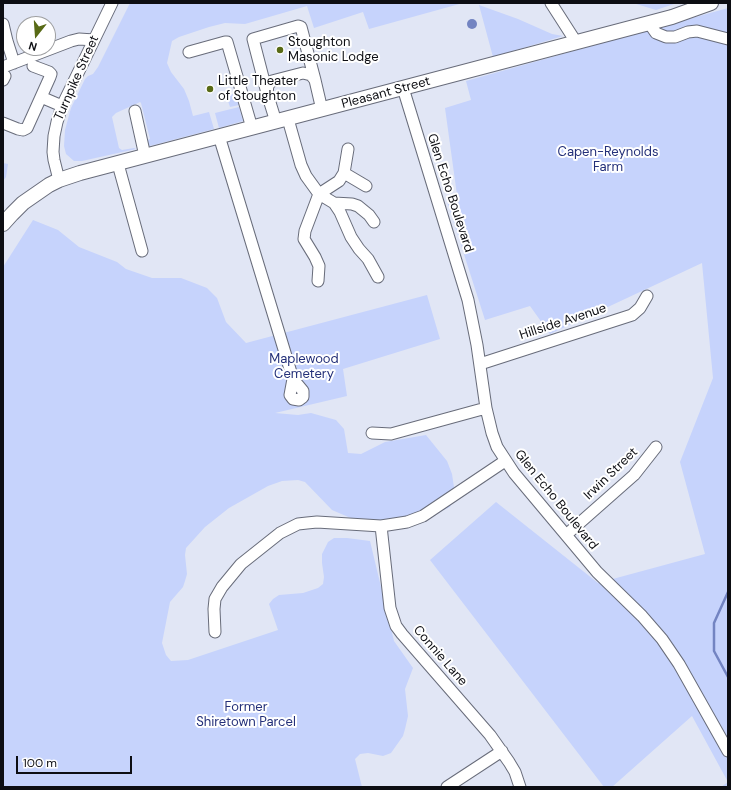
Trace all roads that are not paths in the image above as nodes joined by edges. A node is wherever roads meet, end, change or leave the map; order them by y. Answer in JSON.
{"nodes":[{"id":1,"x":112,"y":3,"type":"edge"},
{"id":2,"x":551,"y":3,"type":"edge"},
{"id":3,"x":711,"y":3,"type":"edge"},
{"id":4,"x":649,"y":23,"type":"junction"},
{"id":5,"x":3,"y":24,"type":"edge"},
{"id":6,"x":728,"y":39,"type":"edge"},
{"id":7,"x":94,"y":40,"type":"junction"},
{"id":8,"x":576,"y":42,"type":"junction"},
{"id":9,"x":189,"y":52,"type":"dead end"},
{"id":10,"x":14,"y":63,"type":"junction"},
{"id":11,"x":33,"y":66,"type":"dead end"},
{"id":12,"x":4,"y":74,"type":"edge"},
{"id":13,"x":315,"y":80,"type":"junction"},
{"id":14,"x":403,"y":88,"type":"junction"},
{"id":15,"x":267,"y":93,"type":"junction"},
{"id":16,"x":41,"y":98,"type":"junction"},
{"id":17,"x":62,"y":106,"type":"junction"},
{"id":18,"x":322,"y":110,"type":"junction"},
{"id":19,"x":135,"y":111,"type":"dead end"},
{"id":20,"x":282,"y":120,"type":"junction"},
{"id":21,"x":3,"y":123,"type":"edge"},
{"id":22,"x":252,"y":128,"type":"junction"},
{"id":23,"x":219,"y":136,"type":"junction"},
{"id":24,"x":348,"y":149,"type":"dead end"},
{"id":25,"x":145,"y":156,"type":"junction"},
{"id":26,"x":118,"y":164,"type":"junction"},
{"id":27,"x":344,"y":173,"type":"junction"},
{"id":28,"x":59,"y":180,"type":"junction"},
{"id":29,"x":366,"y":186,"type":"dead end"},
{"id":30,"x":320,"y":194,"type":"junction"},
{"id":31,"x":334,"y":203,"type":"junction"},
{"id":32,"x":374,"y":222,"type":"dead end"},
{"id":33,"x":3,"y":224,"type":"edge"},
{"id":34,"x":142,"y":252,"type":"dead end"},
{"id":35,"x":378,"y":277,"type":"dead end"},
{"id":36,"x":318,"y":281,"type":"dead end"},
{"id":37,"x":647,"y":296,"type":"dead end"},
{"id":38,"x":480,"y":364,"type":"junction"},
{"id":39,"x":293,"y":379,"type":"dead end"},
{"id":40,"x":486,"y":408,"type":"junction"},
{"id":41,"x":372,"y":433,"type":"dead end"},
{"id":42,"x":656,"y":447,"type":"dead end"},
{"id":43,"x":505,"y":461,"type":"junction"},
{"id":44,"x":381,"y":526,"type":"junction"},
{"id":45,"x":566,"y":535,"type":"junction"},
{"id":46,"x":215,"y":632,"type":"dead end"},
{"id":47,"x":728,"y":751,"type":"edge"},
{"id":48,"x":502,"y":752,"type":"junction"},
{"id":49,"x":446,"y":787,"type":"edge"},
{"id":50,"x":520,"y":787,"type":"edge"}],
"edges":[{"from":1,"to":7,"type":"street","name":"Turnpike Street"},
{"from":2,"to":8,"type":"street"},
{"from":3,"to":4,"type":"main road","name":"Pleasant Street"},
{"from":4,"to":6,"type":"street"},
{"from":4,"to":8,"type":"main road","name":"Pleasant Street"},
{"from":5,"to":10,"type":"street"},
{"from":7,"to":10,"type":"street"},
{"from":7,"to":17,"type":"street","name":"Turnpike Street"},
{"from":8,"to":14,"type":"main road","name":"Pleasant Street"},
{"from":9,"to":22,"type":"street"},
{"from":10,"to":12,"type":"street"},
{"from":11,"to":16,"type":"street"},
{"from":13,"to":15,"type":"street"},
{"from":13,"to":15,"type":"street"},
{"from":13,"to":18,"type":"street"},
{"from":14,"to":18,"type":"main road","name":"Pleasant Street"},
{"from":14,"to":38,"type":"street","name":"Glen Echo Boulevard"},
{"from":15,"to":20,"type":"street"},
{"from":16,"to":17,"type":"street"},
{"from":16,"to":21,"type":"street"},
{"from":17,"to":28,"type":"street","name":"Turnpike Street"},
{"from":18,"to":20,"type":"main road","name":"Pleasant Street"},
{"from":19,"to":25,"type":"street"},
{"from":20,"to":22,"type":"main road","name":"Pleasant Street"},
{"from":20,"to":30,"type":"street"},
{"from":22,"to":23,"type":"main road","name":"Pleasant Street"},
{"from":23,"to":25,"type":"main road","name":"Pleasant Street"},
{"from":23,"to":39,"type":"street"},
{"from":24,"to":27,"type":"street"},
{"from":25,"to":26,"type":"main road","name":"Pleasant Street"},
{"from":26,"to":28,"type":"main road","name":"Pleasant Street"},
{"from":26,"to":34,"type":"street"},
{"from":27,"to":29,"type":"street"},
{"from":27,"to":30,"type":"street"},
{"from":28,"to":33,"type":"main road"},
{"from":30,"to":31,"type":"street"},
{"from":30,"to":36,"type":"street"},
{"from":31,"to":32,"type":"street"},
{"from":31,"to":35,"type":"street"},
{"from":37,"to":38,"type":"street","name":"Hillside Avenue"},
{"from":38,"to":40,"type":"street","name":"Glen Echo Boulevard"},
{"from":40,"to":41,"type":"street"},
{"from":40,"to":43,"type":"street","name":"Glen Echo Boulevard"},
{"from":42,"to":45,"type":"street","name":"Irwin Street"},
{"from":43,"to":44,"type":"street"},
{"from":43,"to":45,"type":"street","name":"Glen Echo Boulevard"},
{"from":44,"to":46,"type":"street"},
{"from":44,"to":48,"type":"street","name":"Connie Lane"},
{"from":45,"to":47,"type":"street","name":"Glen Echo Boulevard"},
{"from":48,"to":49,"type":"street"},
{"from":48,"to":50,"type":"street","name":"Connie Lane"}]}
